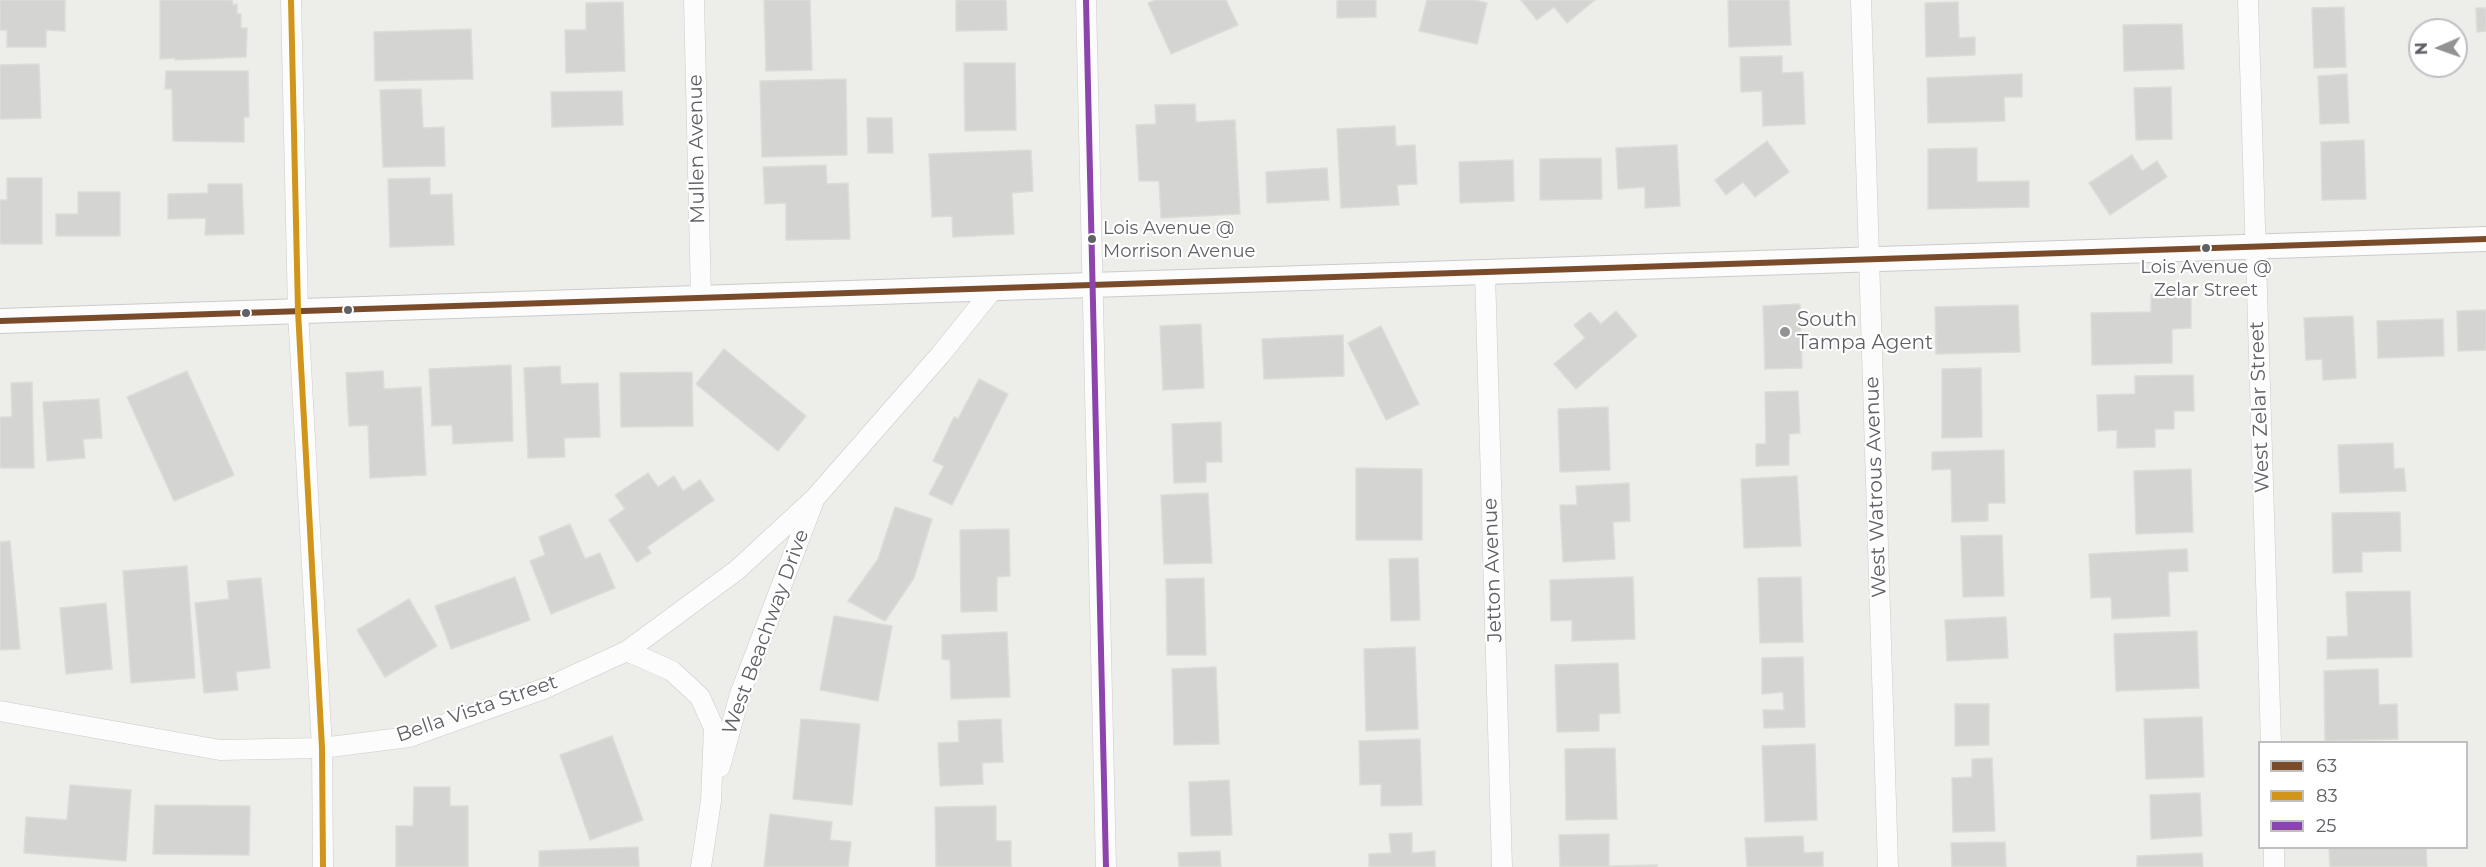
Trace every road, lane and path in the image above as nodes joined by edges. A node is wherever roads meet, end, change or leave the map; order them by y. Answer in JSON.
{"nodes":[{"id":1,"x":291,"y":0,"type":"edge"},
{"id":2,"x":694,"y":0,"type":"edge"},
{"id":3,"x":1086,"y":0,"type":"edge"},
{"id":4,"x":1861,"y":0,"type":"edge"},
{"id":5,"x":2248,"y":0,"type":"edge"},
{"id":6,"x":2486,"y":239,"type":"edge"},
{"id":7,"x":2255,"y":246,"type":"junction"},
{"id":8,"x":1869,"y":259,"type":"junction"},
{"id":9,"x":1485,"y":272,"type":"junction"},
{"id":10,"x":1093,"y":285,"type":"junction"},
{"id":11,"x":994,"y":288,"type":"junction"},
{"id":12,"x":701,"y":297,"type":"junction"},
{"id":13,"x":298,"y":311,"type":"junction"},
{"id":14,"x":0,"y":321,"type":"edge"},
{"id":15,"x":815,"y":498,"type":"junction"},
{"id":16,"x":627,"y":651,"type":"junction"},
{"id":17,"x":0,"y":711,"type":"edge"},
{"id":18,"x":2271,"y":741,"type":"edge"},
{"id":19,"x":322,"y":748,"type":"junction"},
{"id":20,"x":711,"y":801,"type":"junction"},
{"id":21,"x":2274,"y":849,"type":"edge"},
{"id":22,"x":322,"y":867,"type":"edge"},
{"id":23,"x":701,"y":867,"type":"edge"},
{"id":24,"x":1106,"y":867,"type":"edge"},
{"id":25,"x":1502,"y":867,"type":"edge"},
{"id":26,"x":1888,"y":867,"type":"edge"},
{"id":27,"x":2274,"y":867,"type":"edge"}],
"edges":[{"from":1,"to":13,"type":"street"},
{"from":2,"to":12,"type":"street","name":"Mullen Avenue"},
{"from":3,"to":10,"type":"street"},
{"from":4,"to":8,"type":"street","name":"West Watrous Avenue"},
{"from":5,"to":7,"type":"street","name":"West Zelar Street"},
{"from":6,"to":7,"type":"street"},
{"from":7,"to":8,"type":"street"},
{"from":7,"to":18,"type":"street","name":"West Zelar Street"},
{"from":8,"to":9,"type":"street"},
{"from":8,"to":26,"type":"street","name":"West Watrous Avenue"},
{"from":9,"to":10,"type":"street"},
{"from":9,"to":25,"type":"street","name":"Jetton Avenue"},
{"from":10,"to":11,"type":"street"},
{"from":10,"to":24,"type":"street"},
{"from":11,"to":12,"type":"street"},
{"from":11,"to":15,"type":"street","name":"West Beachway Drive"},
{"from":12,"to":13,"type":"street"},
{"from":13,"to":14,"type":"street"},
{"from":13,"to":19,"type":"street"},
{"from":15,"to":16,"type":"street","name":"West Beachway Drive"},
{"from":15,"to":20,"type":"street","name":"West Beachway Drive"},
{"from":16,"to":19,"type":"street","name":"Bella Vista Street"},
{"from":16,"to":20,"type":"street","name":"West Beachway Drive"},
{"from":17,"to":19,"type":"street","name":"Bella Vista Street"},
{"from":19,"to":22,"type":"street"},
{"from":20,"to":23,"type":"street","name":"West Beachway Drive"},
{"from":21,"to":27,"type":"street"}]}
